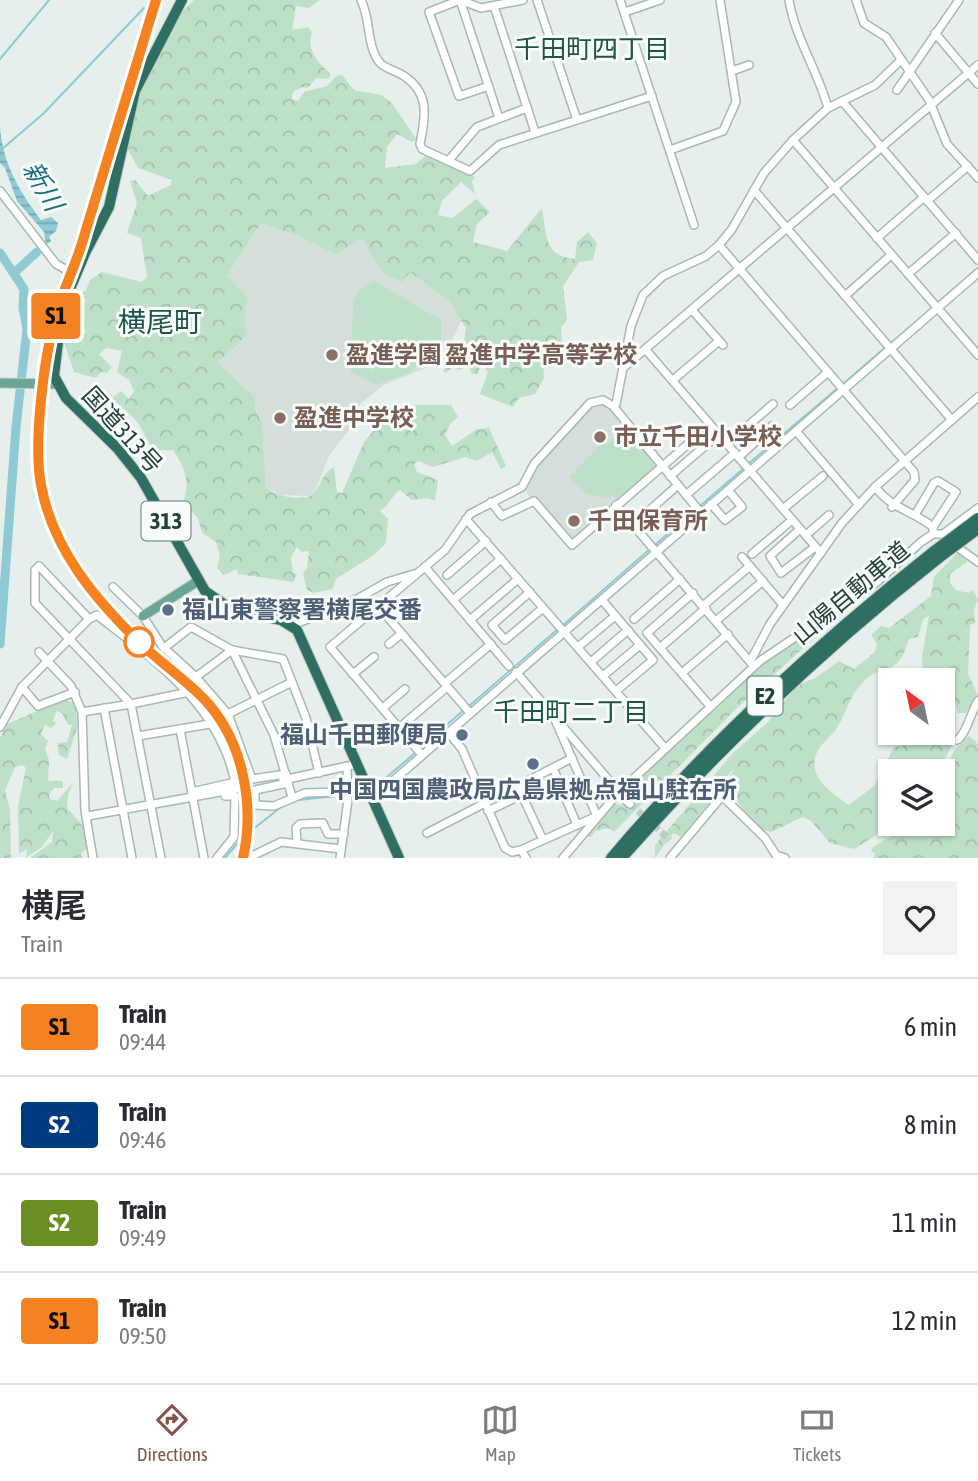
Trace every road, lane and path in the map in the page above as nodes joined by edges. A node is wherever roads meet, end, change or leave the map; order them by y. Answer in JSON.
{"nodes":[{"id":1,"x":182,"y":0,"type":"edge"},
{"id":2,"x":362,"y":0,"type":"edge"},
{"id":3,"x":523,"y":0,"type":"edge"},
{"id":4,"x":537,"y":0,"type":"edge"},
{"id":5,"x":620,"y":0,"type":"edge"},
{"id":6,"x":660,"y":0,"type":"edge"},
{"id":7,"x":720,"y":0,"type":"edge"},
{"id":8,"x":789,"y":0,"type":"edge"},
{"id":9,"x":856,"y":0,"type":"edge"},
{"id":10,"x":959,"y":0,"type":"edge"},
{"id":11,"x":460,"y":1,"type":"edge"},
{"id":12,"x":494,"y":6,"type":"junction"},
{"id":13,"x":625,"y":12,"type":"junction"},
{"id":14,"x":935,"y":33,"type":"junction"},
{"id":15,"x":901,"y":60,"type":"junction"},
{"id":16,"x":749,"y":65,"type":"dead end"},
{"id":17,"x":978,"y":65,"type":"edge"},
{"id":18,"x":732,"y":71,"type":"junction"},
{"id":19,"x":911,"y":73,"type":"junction"},
{"id":20,"x":969,"y":73,"type":"junction"},
{"id":21,"x":978,"y":84,"type":"edge"},
{"id":22,"x":489,"y":86,"type":"junction"},
{"id":23,"x":897,"y":90,"type":"dead end"},
{"id":24,"x":652,"y":96,"type":"junction"},
{"id":25,"x":842,"y":102,"type":"junction"},
{"id":26,"x":932,"y":105,"type":"junction"},
{"id":27,"x":527,"y":108,"type":"junction"},
{"id":28,"x":828,"y":108,"type":"junction"},
{"id":29,"x":499,"y":118,"type":"junction"},
{"id":30,"x":577,"y":120,"type":"junction"},
{"id":31,"x":536,"y":132,"type":"junction"},
{"id":32,"x":793,"y":140,"type":"junction"},
{"id":33,"x":670,"y":150,"type":"junction"},
{"id":34,"x":881,"y":150,"type":"junction"},
{"id":35,"x":449,"y":160,"type":"junction"},
{"id":36,"x":968,"y":166,"type":"junction"},
{"id":37,"x":978,"y":178,"type":"edge"},
{"id":38,"x":754,"y":190,"type":"junction"},
{"id":39,"x":834,"y":190,"type":"junction"},
{"id":40,"x":0,"y":191,"type":"edge"},
{"id":41,"x":925,"y":199,"type":"junction"},
{"id":42,"x":694,"y":225,"type":"dead end"},
{"id":43,"x":787,"y":229,"type":"junction"},
{"id":44,"x":956,"y":233,"type":"junction"},
{"id":45,"x":877,"y":238,"type":"junction"},
{"id":46,"x":719,"y":245,"type":"junction"},
{"id":47,"x":891,"y":255,"type":"junction"},
{"id":48,"x":978,"y":260,"type":"edge"},
{"id":49,"x":740,"y":269,"type":"junction"},
{"id":50,"x":978,"y":273,"type":"edge"},
{"id":51,"x":908,"y":274,"type":"junction"},
{"id":52,"x":76,"y":275,"type":"junction"},
{"id":53,"x":845,"y":296,"type":"junction"},
{"id":54,"x":935,"y":306,"type":"junction"},
{"id":55,"x":692,"y":310,"type":"junction"},
{"id":56,"x":889,"y":346,"type":"junction"},
{"id":57,"x":646,"y":350,"type":"junction"},
{"id":58,"x":978,"y":355,"type":"edge"},
{"id":59,"x":623,"y":368,"type":"junction"},
{"id":60,"x":828,"y":372,"type":"junction"},
{"id":61,"x":673,"y":380,"type":"junction"},
{"id":62,"x":0,"y":383,"type":"edge"},
{"id":63,"x":56,"y":384,"type":"junction"},
{"id":64,"x":842,"y":388,"type":"junction"},
{"id":65,"x":978,"y":397,"type":"edge"},
{"id":66,"x":773,"y":404,"type":"dead end"},
{"id":67,"x":790,"y":405,"type":"dead end"},
{"id":68,"x":613,"y":406,"type":"junction"},
{"id":69,"x":952,"y":420,"type":"junction"},
{"id":70,"x":772,"y":426,"type":"dead end"},
{"id":71,"x":796,"y":430,"type":"junction"},
{"id":72,"x":719,"y":434,"type":"junction"},
{"id":73,"x":727,"y":443,"type":"junction"},
{"id":74,"x":688,"y":444,"type":"dead end"},
{"id":75,"x":737,"y":455,"type":"junction"},
{"id":76,"x":905,"y":461,"type":"junction"},
{"id":77,"x":662,"y":466,"type":"junction"},
{"id":78,"x":748,"y":468,"type":"junction"},
{"id":79,"x":670,"y":476,"type":"junction"},
{"id":80,"x":822,"y":476,"type":"dead end"},
{"id":81,"x":677,"y":485,"type":"junction"},
{"id":82,"x":875,"y":487,"type":"junction"},
{"id":83,"x":728,"y":490,"type":"junction"},
{"id":84,"x":686,"y":495,"type":"junction"},
{"id":85,"x":491,"y":502,"type":"junction"},
{"id":86,"x":711,"y":504,"type":"junction"},
{"id":87,"x":859,"y":505,"type":"junction"},
{"id":88,"x":616,"y":506,"type":"junction"},
{"id":89,"x":892,"y":507,"type":"junction"},
{"id":90,"x":978,"y":508,"type":"edge"},
{"id":91,"x":783,"y":509,"type":"junction"},
{"id":92,"x":699,"y":510,"type":"junction"},
{"id":93,"x":829,"y":515,"type":"dead end"},
{"id":94,"x":915,"y":515,"type":"junction"},
{"id":95,"x":966,"y":517,"type":"junction"},
{"id":96,"x":978,"y":518,"type":"edge"},
{"id":97,"x":466,"y":519,"type":"junction"},
{"id":98,"x":792,"y":520,"type":"junction"},
{"id":99,"x":633,"y":525,"type":"junction"},
{"id":100,"x":933,"y":531,"type":"junction"},
{"id":101,"x":803,"y":532,"type":"junction"},
{"id":102,"x":978,"y":532,"type":"edge"},
{"id":103,"x":943,"y":534,"type":"junction"},
{"id":104,"x":486,"y":541,"type":"junction"},
{"id":105,"x":654,"y":549,"type":"junction"},
{"id":106,"x":818,"y":550,"type":"junction"},
{"id":107,"x":752,"y":554,"type":"dead end"},
{"id":108,"x":937,"y":555,"type":"junction"},
{"id":109,"x":742,"y":556,"type":"dead end"},
{"id":110,"x":501,"y":559,"type":"junction"},
{"id":111,"x":978,"y":562,"type":"edge"},
{"id":112,"x":750,"y":566,"type":"junction"},
{"id":113,"x":425,"y":567,"type":"junction"},
{"id":114,"x":415,"y":574,"type":"junction"},
{"id":115,"x":447,"y":575,"type":"dead end"},
{"id":116,"x":518,"y":579,"type":"junction"},
{"id":117,"x":680,"y":579,"type":"junction"},
{"id":118,"x":198,"y":581,"type":"junction"},
{"id":119,"x":763,"y":581,"type":"junction"},
{"id":120,"x":113,"y":587,"type":"dead end"},
{"id":121,"x":530,"y":592,"type":"junction"},
{"id":122,"x":693,"y":593,"type":"junction"},
{"id":123,"x":453,"y":600,"type":"junction"},
{"id":124,"x":602,"y":600,"type":"junction"},
{"id":125,"x":783,"y":605,"type":"junction"},
{"id":126,"x":379,"y":607,"type":"junction"},
{"id":127,"x":705,"y":607,"type":"junction"},
{"id":128,"x":543,"y":608,"type":"junction"},
{"id":129,"x":143,"y":615,"type":"junction"},
{"id":130,"x":615,"y":616,"type":"junction"},
{"id":131,"x":89,"y":619,"type":"junction"},
{"id":132,"x":634,"y":619,"type":"dead end"},
{"id":133,"x":470,"y":620,"type":"junction"},
{"id":134,"x":717,"y":621,"type":"junction"},
{"id":135,"x":293,"y":625,"type":"junction"},
{"id":136,"x":561,"y":629,"type":"junction"},
{"id":137,"x":628,"y":630,"type":"junction"},
{"id":138,"x":401,"y":634,"type":"junction"},
{"id":139,"x":728,"y":634,"type":"junction"},
{"id":140,"x":69,"y":639,"type":"junction"},
{"id":141,"x":389,"y":644,"type":"dead end"},
{"id":142,"x":491,"y":644,"type":"junction"},
{"id":143,"x":640,"y":645,"type":"junction"},
{"id":144,"x":578,"y":647,"type":"junction"},
{"id":145,"x":164,"y":648,"type":"junction"},
{"id":146,"x":660,"y":648,"type":"junction"},
{"id":147,"x":232,"y":650,"type":"junction"},
{"id":148,"x":38,"y":652,"type":"dead end"},
{"id":149,"x":374,"y":657,"type":"dead end"},
{"id":150,"x":751,"y":660,"type":"junction"},
{"id":151,"x":47,"y":661,"type":"junction"},
{"id":152,"x":591,"y":662,"type":"junction"},
{"id":153,"x":509,"y":666,"type":"dead end"},
{"id":154,"x":750,"y":671,"type":"junction"},
{"id":155,"x":516,"y":672,"type":"junction"},
{"id":156,"x":682,"y":673,"type":"junction"},
{"id":157,"x":354,"y":674,"type":"junction"},
{"id":158,"x":603,"y":676,"type":"junction"},
{"id":159,"x":196,"y":677,"type":"junction"},
{"id":160,"x":292,"y":682,"type":"junction"},
{"id":161,"x":446,"y":685,"type":"junction"},
{"id":162,"x":22,"y":687,"type":"junction"},
{"id":163,"x":405,"y":689,"type":"dead end"},
{"id":164,"x":616,"y":691,"type":"junction"},
{"id":165,"x":75,"y":692,"type":"junction"},
{"id":166,"x":189,"y":692,"type":"junction"},
{"id":167,"x":258,"y":701,"type":"junction"},
{"id":168,"x":978,"y":701,"type":"edge"},
{"id":169,"x":131,"y":704,"type":"junction"},
{"id":170,"x":710,"y":706,"type":"junction"},
{"id":171,"x":104,"y":708,"type":"junction"},
{"id":172,"x":383,"y":708,"type":"junction"},
{"id":173,"x":467,"y":710,"type":"junction"},
{"id":174,"x":82,"y":712,"type":"junction"},
{"id":175,"x":228,"y":714,"type":"junction"},
{"id":176,"x":553,"y":715,"type":"junction"},
{"id":177,"x":211,"y":724,"type":"junction"},
{"id":178,"x":0,"y":727,"type":"edge"},
{"id":179,"x":399,"y":728,"type":"junction"},
{"id":180,"x":180,"y":729,"type":"junction"},
{"id":181,"x":448,"y":732,"type":"junction"},
{"id":182,"x":138,"y":736,"type":"junction"},
{"id":183,"x":957,"y":740,"type":"dead end"},
{"id":184,"x":664,"y":747,"type":"junction"},
{"id":185,"x":419,"y":752,"type":"junction"},
{"id":186,"x":572,"y":758,"type":"junction"},
{"id":187,"x":352,"y":766,"type":"junction"},
{"id":188,"x":553,"y":768,"type":"junction"},
{"id":189,"x":319,"y":773,"type":"junction"},
{"id":190,"x":287,"y":778,"type":"junction"},
{"id":191,"x":517,"y":785,"type":"junction"},
{"id":192,"x":545,"y":788,"type":"dead end"},
{"id":193,"x":618,"y":792,"type":"junction"},
{"id":194,"x":370,"y":793,"type":"junction"},
{"id":195,"x":521,"y":794,"type":"junction"},
{"id":196,"x":346,"y":795,"type":"junction"},
{"id":197,"x":193,"y":797,"type":"junction"},
{"id":198,"x":292,"y":797,"type":"junction"},
{"id":199,"x":151,"y":804,"type":"junction"},
{"id":200,"x":630,"y":804,"type":"tunnel mouth"},
{"id":201,"x":486,"y":807,"type":"junction"},
{"id":202,"x":123,"y":810,"type":"junction"},
{"id":203,"x":88,"y":816,"type":"junction"},
{"id":204,"x":597,"y":816,"type":"junction"},
{"id":205,"x":577,"y":825,"type":"junction"},
{"id":206,"x":427,"y":832,"type":"dead end"},
{"id":207,"x":344,"y":834,"type":"junction"},
{"id":208,"x":542,"y":838,"type":"junction"},
{"id":209,"x":670,"y":840,"type":"tunnel mouth"},
{"id":210,"x":297,"y":842,"type":"junction"},
{"id":211,"x":678,"y":848,"type":"junction"},
{"id":212,"x":341,"y":849,"type":"junction"},
{"id":213,"x":521,"y":850,"type":"junction"},
{"id":214,"x":93,"y":858,"type":"edge"},
{"id":215,"x":132,"y":858,"type":"edge"},
{"id":216,"x":161,"y":858,"type":"edge"},
{"id":217,"x":204,"y":858,"type":"edge"},
{"id":218,"x":217,"y":858,"type":"edge"},
{"id":219,"x":248,"y":858,"type":"edge"},
{"id":220,"x":340,"y":858,"type":"edge"},
{"id":221,"x":399,"y":858,"type":"edge"},
{"id":222,"x":526,"y":858,"type":"edge"},
{"id":223,"x":563,"y":858,"type":"edge"},
{"id":224,"x":611,"y":858,"type":"edge"},
{"id":225,"x":622,"y":858,"type":"edge"},
{"id":226,"x":670,"y":858,"type":"edge"},
{"id":227,"x":785,"y":858,"type":"edge"}],
"edges":[{"from":1,"to":52,"type":"highway","name":"国道313号"},
{"from":2,"to":35,"type":"street"},
{"from":3,"to":12,"type":"street"},
{"from":4,"to":30,"type":"street"},
{"from":5,"to":13,"type":"street"},
{"from":6,"to":13,"type":"street"},
{"from":7,"to":18,"type":"street"},
{"from":8,"to":28,"type":"street"},
{"from":9,"to":15,"type":"street"},
{"from":10,"to":14,"type":"street"},
{"from":11,"to":12,"type":"street"},
{"from":11,"to":22,"type":"street"},
{"from":11,"to":22,"type":"street"},
{"from":12,"to":27,"type":"street"},
{"from":13,"to":24,"type":"street"},
{"from":14,"to":19,"type":"street"},
{"from":14,"to":20,"type":"street"},
{"from":15,"to":19,"type":"street"},
{"from":15,"to":25,"type":"street"},
{"from":16,"to":18,"type":"street"},
{"from":17,"to":20,"type":"street"},
{"from":18,"to":33,"type":"street"},
{"from":19,"to":23,"type":"street"},
{"from":19,"to":26,"type":"street"},
{"from":20,"to":21,"type":"street"},
{"from":20,"to":26,"type":"street"},
{"from":22,"to":29,"type":"street"},
{"from":24,"to":30,"type":"street"},
{"from":24,"to":33,"type":"street"},
{"from":25,"to":28,"type":"street"},
{"from":25,"to":34,"type":"street"},
{"from":26,"to":34,"type":"street"},
{"from":26,"to":36,"type":"street"},
{"from":27,"to":29,"type":"street"},
{"from":27,"to":31,"type":"street"},
{"from":28,"to":32,"type":"street"},
{"from":29,"to":35,"type":"street"},
{"from":30,"to":31,"type":"street"},
{"from":31,"to":35,"type":"street"},
{"from":32,"to":38,"type":"street"},
{"from":32,"to":39,"type":"street"},
{"from":33,"to":42,"type":"street"},
{"from":34,"to":39,"type":"street"},
{"from":34,"to":41,"type":"street"},
{"from":36,"to":37,"type":"street"},
{"from":36,"to":41,"type":"street"},
{"from":38,"to":43,"type":"street"},
{"from":38,"to":46,"type":"street"},
{"from":39,"to":43,"type":"street"},
{"from":39,"to":45,"type":"street"},
{"from":40,"to":52,"type":"street"},
{"from":41,"to":44,"type":"street"},
{"from":41,"to":45,"type":"street"},
{"from":43,"to":49,"type":"street"},
{"from":43,"to":53,"type":"street"},
{"from":44,"to":48,"type":"street"},
{"from":44,"to":51,"type":"street"},
{"from":45,"to":47,"type":"street"},
{"from":46,"to":49,"type":"street"},
{"from":46,"to":59,"type":"street"},
{"from":47,"to":51,"type":"street"},
{"from":47,"to":53,"type":"street"},
{"from":49,"to":55,"type":"street"},
{"from":49,"to":60,"type":"street"},
{"from":50,"to":54,"type":"street"},
{"from":51,"to":54,"type":"street"},
{"from":52,"to":63,"type":"highway","name":"国道313号"},
{"from":53,"to":56,"type":"street"},
{"from":54,"to":56,"type":"street"},
{"from":54,"to":58,"type":"street"},
{"from":55,"to":57,"type":"street"},
{"from":55,"to":61,"type":"street"},
{"from":56,"to":64,"type":"street"},
{"from":56,"to":69,"type":"street"},
{"from":57,"to":59,"type":"street"},
{"from":57,"to":61,"type":"street"},
{"from":59,"to":68,"type":"street"},
{"from":60,"to":64,"type":"street"},
{"from":60,"to":67,"type":"street"},
{"from":61,"to":72,"type":"street"},
{"from":62,"to":63,"type":"main road"},
{"from":63,"to":118,"type":"highway","name":"国道313号","number":"313"},
{"from":64,"to":71,"type":"street"},
{"from":64,"to":76,"type":"street"},
{"from":65,"to":69,"type":"street"},
{"from":66,"to":73,"type":"street"},
{"from":68,"to":77,"type":"street"},
{"from":68,"to":85,"type":"street"},
{"from":69,"to":76,"type":"street"},
{"from":70,"to":75,"type":"street"},
{"from":71,"to":78,"type":"street"},
{"from":71,"to":87,"type":"street"},
{"from":72,"to":73,"type":"street"},
{"from":72,"to":79,"type":"street"},
{"from":73,"to":75,"type":"street"},
{"from":74,"to":77,"type":"street"},
{"from":75,"to":78,"type":"street"},
{"from":75,"to":84,"type":"street"},
{"from":76,"to":82,"type":"street"},
{"from":76,"to":89,"type":"street"},
{"from":77,"to":79,"type":"street"},
{"from":77,"to":88,"type":"street"},
{"from":78,"to":83,"type":"street"},
{"from":78,"to":91,"type":"street"},
{"from":79,"to":81,"type":"street"},
{"from":80,"to":91,"type":"street"},
{"from":81,"to":84,"type":"street"},
{"from":81,"to":99,"type":"street"},
{"from":82,"to":87,"type":"street"},
{"from":82,"to":89,"type":"street"},
{"from":83,"to":86,"type":"street"},
{"from":83,"to":86,"type":"street"},
{"from":84,"to":92,"type":"street"},
{"from":85,"to":88,"type":"street"},
{"from":85,"to":97,"type":"street"},
{"from":86,"to":92,"type":"street"},
{"from":87,"to":106,"type":"street"},
{"from":88,"to":99,"type":"street"},
{"from":89,"to":94,"type":"street"},
{"from":90,"to":95,"type":"street"},
{"from":91,"to":98,"type":"street"},
{"from":92,"to":105,"type":"street"},
{"from":93,"to":101,"type":"street"},
{"from":94,"to":100,"type":"street"},
{"from":94,"to":100,"type":"street"},
{"from":95,"to":102,"type":"street"},
{"from":95,"to":103,"type":"street"},
{"from":96,"to":108,"type":"highway","name":"山陽自動車道","number":"E2","bridge":true},
{"from":97,"to":104,"type":"street"},
{"from":97,"to":113,"type":"street"},
{"from":98,"to":101,"type":"street"},
{"from":98,"to":107,"type":"street"},
{"from":99,"to":105,"type":"street"},
{"from":100,"to":103,"type":"street"},
{"from":100,"to":154,"type":"street"},
{"from":101,"to":106,"type":"street"},
{"from":101,"to":106,"type":"street"},
{"from":102,"to":108,"type":"highway","name":"山陽自動車道","number":"E2","bridge":true},
{"from":103,"to":111,"type":"street"},
{"from":104,"to":110,"type":"street"},
{"from":104,"to":115,"type":"street"},
{"from":105,"to":117,"type":"street"},
{"from":105,"to":124,"type":"street"},
{"from":106,"to":125,"type":"street"},
{"from":108,"to":224,"type":"highway","name":"山陽自動車道","number":"E2"},
{"from":108,"to":225,"type":"highway","name":"山陽自動車道","number":"E2"},
{"from":109,"to":112,"type":"street"},
{"from":110,"to":116,"type":"street"},
{"from":110,"to":123,"type":"street"},
{"from":112,"to":119,"type":"street"},
{"from":112,"to":127,"type":"street"},
{"from":113,"to":114,"type":"street"},
{"from":113,"to":123,"type":"street"},
{"from":114,"to":126,"type":"street"},
{"from":114,"to":135,"type":"street"},
{"from":116,"to":121,"type":"street"},
{"from":116,"to":133,"type":"street"},
{"from":117,"to":122,"type":"street"},
{"from":117,"to":132,"type":"street"},
{"from":118,"to":129,"type":"main road"},
{"from":118,"to":135,"type":"highway","name":"国道313号","number":"313"},
{"from":119,"to":125,"type":"street"},
{"from":119,"to":134,"type":"street"},
{"from":120,"to":129,"type":"street"},
{"from":121,"to":128,"type":"street"},
{"from":121,"to":128,"type":"street"},
{"from":122,"to":127,"type":"street"},
{"from":122,"to":146,"type":"street"},
{"from":123,"to":133,"type":"street"},
{"from":124,"to":130,"type":"street"},
{"from":124,"to":136,"type":"street"},
{"from":125,"to":150,"type":"street"},
{"from":126,"to":138,"type":"street"},
{"from":126,"to":157,"type":"street"},
{"from":127,"to":134,"type":"street"},
{"from":127,"to":146,"type":"street"},
{"from":128,"to":136,"type":"street"},
{"from":129,"to":145,"type":"street"},
{"from":130,"to":137,"type":"street"},
{"from":130,"to":144,"type":"street"},
{"from":131,"to":140,"type":"street"},
{"from":131,"to":140,"type":"street"},
{"from":131,"to":166,"type":"street"},
{"from":133,"to":142,"type":"street"},
{"from":134,"to":139,"type":"street"},
{"from":135,"to":187,"type":"highway"},
{"from":136,"to":144,"type":"street"},
{"from":136,"to":155,"type":"street"},
{"from":137,"to":143,"type":"street"},
{"from":137,"to":152,"type":"street"},
{"from":138,"to":141,"type":"street"},
{"from":138,"to":161,"type":"street"},
{"from":139,"to":150,"type":"street"},
{"from":139,"to":156,"type":"street"},
{"from":140,"to":151,"type":"street"},
{"from":140,"to":169,"type":"street"},
{"from":142,"to":153,"type":"street"},
{"from":142,"to":161,"type":"street"},
{"from":143,"to":158,"type":"street"},
{"from":143,"to":164,"type":"street"},
{"from":144,"to":152,"type":"street"},
{"from":145,"to":147,"type":"street"},
{"from":145,"to":159,"type":"street"},
{"from":146,"to":156,"type":"street"},
{"from":147,"to":159,"type":"street"},
{"from":147,"to":160,"type":"street"},
{"from":147,"to":167,"type":"street"},
{"from":148,"to":151,"type":"street"},
{"from":149,"to":157,"type":"street"},
{"from":150,"to":154,"type":"street"},
{"from":151,"to":162,"type":"street"},
{"from":151,"to":165,"type":"street"},
{"from":152,"to":158,"type":"street"},
{"from":154,"to":170,"type":"street"},
{"from":155,"to":173,"type":"street"},
{"from":155,"to":176,"type":"street"},
{"from":156,"to":170,"type":"street"},
{"from":157,"to":172,"type":"street"},
{"from":158,"to":164,"type":"street"},
{"from":159,"to":175,"type":"street"},
{"from":160,"to":167,"type":"street"},
{"from":160,"to":189,"type":"street"},
{"from":161,"to":173,"type":"street"},
{"from":161,"to":179,"type":"street"},
{"from":162,"to":165,"type":"street"},
{"from":162,"to":178,"type":"street"},
{"from":163,"to":172,"type":"street"},
{"from":164,"to":184,"type":"street"},
{"from":165,"to":174,"type":"street"},
{"from":166,"to":169,"type":"street"},
{"from":166,"to":177,"type":"street"},
{"from":167,"to":175,"type":"street"},
{"from":167,"to":190,"type":"street"},
{"from":168,"to":183,"type":"street"},
{"from":169,"to":171,"type":"street"},
{"from":169,"to":182,"type":"street"},
{"from":170,"to":184,"type":"street"},
{"from":171,"to":174,"type":"street"},
{"from":171,"to":202,"type":"street"},
{"from":172,"to":179,"type":"street"},
{"from":173,"to":181,"type":"street"},
{"from":174,"to":203,"type":"street"},
{"from":175,"to":190,"type":"street"},
{"from":176,"to":186,"type":"street"},
{"from":176,"to":193,"type":"street"},
{"from":177,"to":180,"type":"street"},
{"from":177,"to":197,"type":"street"},
{"from":179,"to":185,"type":"street"},
{"from":180,"to":182,"type":"street"},
{"from":180,"to":197,"type":"street"},
{"from":181,"to":185,"type":"street"},
{"from":181,"to":201,"type":"street"},
{"from":182,"to":199,"type":"street"},
{"from":184,"to":193,"type":"street"},
{"from":185,"to":194,"type":"street"},
{"from":186,"to":188,"type":"street"},
{"from":186,"to":204,"type":"street"},
{"from":187,"to":189,"type":"street"},
{"from":187,"to":194,"type":"highway"},
{"from":187,"to":196,"type":"street"},
{"from":188,"to":191,"type":"street"},
{"from":188,"to":205,"type":"street"},
{"from":189,"to":190,"type":"street"},
{"from":190,"to":197,"type":"street"},
{"from":190,"to":198,"type":"street"},
{"from":190,"to":198,"type":"street"},
{"from":191,"to":195,"type":"street"},
{"from":191,"to":201,"type":"street"},
{"from":192,"to":195,"type":"street"},
{"from":193,"to":200,"type":"street"},
{"from":193,"to":204,"type":"street"},
{"from":194,"to":221,"type":"highway"},
{"from":195,"to":201,"type":"street"},
{"from":195,"to":208,"type":"street"},
{"from":196,"to":198,"type":"street"},
{"from":196,"to":207,"type":"street"},
{"from":197,"to":199,"type":"street"},
{"from":197,"to":217,"type":"street"},
{"from":197,"to":218,"type":"street"},
{"from":199,"to":202,"type":"street"},
{"from":199,"to":216,"type":"street"},
{"from":201,"to":206,"type":"street"},
{"from":201,"to":213,"type":"street"},
{"from":202,"to":203,"type":"street"},
{"from":202,"to":215,"type":"street"},
{"from":203,"to":214,"type":"street"},
{"from":204,"to":205,"type":"street"},
{"from":204,"to":223,"type":"street"},
{"from":205,"to":208,"type":"street"},
{"from":207,"to":210,"type":"street"},
{"from":207,"to":212,"type":"street"},
{"from":208,"to":213,"type":"street"},
{"from":209,"to":211,"type":"street"},
{"from":210,"to":212,"type":"street"},
{"from":210,"to":219,"type":"street"},
{"from":211,"to":226,"type":"street"},
{"from":211,"to":227,"type":"street"},
{"from":212,"to":220,"type":"street"},
{"from":213,"to":222,"type":"street"}]}
